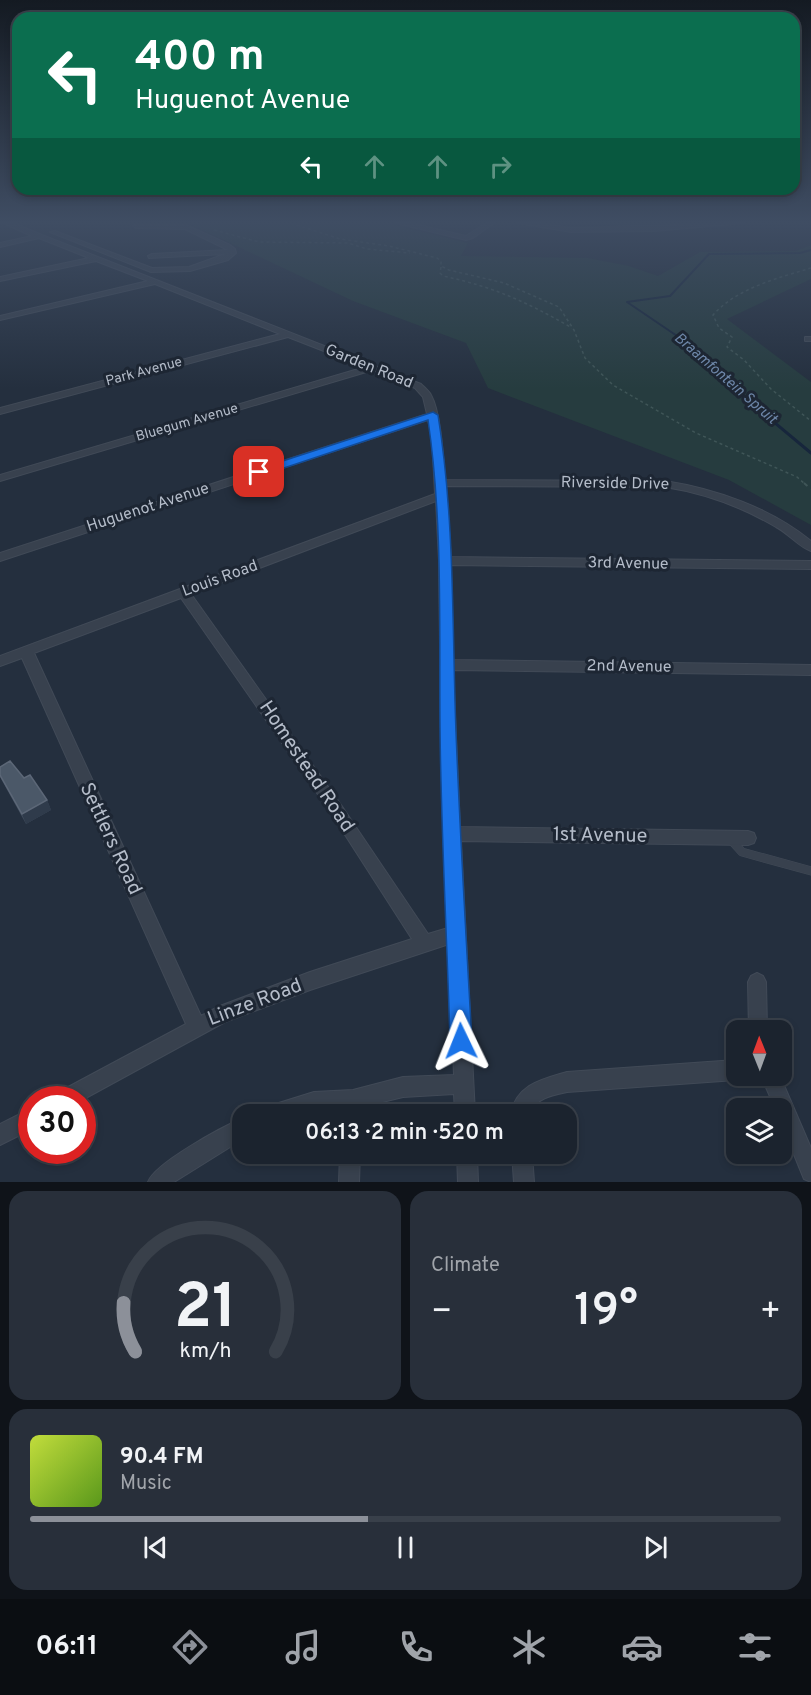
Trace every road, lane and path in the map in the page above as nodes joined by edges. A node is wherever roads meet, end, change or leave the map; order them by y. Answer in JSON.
{"nodes":[{"id":1,"x":145,"y":278,"type":"edge"},
{"id":2,"x":451,"y":278,"type":"edge"},
{"id":3,"x":486,"y":278,"type":"edge"},
{"id":4,"x":778,"y":278,"type":"edge"},
{"id":5,"x":155,"y":282,"type":"junction"},
{"id":6,"x":0,"y":318,"type":"edge"},
{"id":7,"x":574,"y":330,"type":"junction"},
{"id":8,"x":288,"y":334,"type":"junction"},
{"id":9,"x":373,"y":368,"type":"junction"},
{"id":10,"x":0,"y":411,"type":"edge"},
{"id":11,"x":433,"y":415,"type":"junction"},
{"id":12,"x":811,"y":422,"type":"edge"},
{"id":13,"x":0,"y":478,"type":"edge"},
{"id":14,"x":811,"y":489,"type":"edge"},
{"id":15,"x":440,"y":490,"type":"junction"},
{"id":16,"x":811,"y":547,"type":"edge"},
{"id":17,"x":0,"y":557,"type":"edge"},
{"id":18,"x":445,"y":561,"type":"junction"},
{"id":19,"x":811,"y":565,"type":"edge"},
{"id":20,"x":184,"y":593,"type":"junction"},
{"id":21,"x":26,"y":651,"type":"junction"},
{"id":22,"x":0,"y":661,"type":"edge"},
{"id":23,"x":447,"y":665,"type":"junction"},
{"id":24,"x":811,"y":670,"type":"edge"},
{"id":25,"x":452,"y":834,"type":"junction"},
{"id":26,"x":730,"y":838,"type":"junction"},
{"id":27,"x":748,"y":838,"type":"dead end"},
{"id":28,"x":811,"y":871,"type":"edge"},
{"id":29,"x":457,"y":933,"type":"junction"},
{"id":30,"x":425,"y":944,"type":"junction"},
{"id":31,"x":757,"y":982,"type":"dead end"},
{"id":32,"x":758,"y":1020,"type":"edge"},
{"id":33,"x":196,"y":1026,"type":"junction"},
{"id":34,"x":726,"y":1071,"type":"edge"},
{"id":35,"x":463,"y":1084,"type":"junction"},
{"id":36,"x":89,"y":1086,"type":"edge"},
{"id":37,"x":775,"y":1086,"type":"edge"},
{"id":38,"x":307,"y":1104,"type":"edge"},
{"id":39,"x":330,"y":1104,"type":"edge"},
{"id":40,"x":360,"y":1104,"type":"edge"},
{"id":41,"x":464,"y":1104,"type":"edge"},
{"id":42,"x":523,"y":1104,"type":"edge"},
{"id":43,"x":18,"y":1125,"type":"edge"},
{"id":44,"x":0,"y":1135,"type":"edge"},
{"id":45,"x":232,"y":1135,"type":"edge"},
{"id":46,"x":350,"y":1164,"type":"edge"},
{"id":47,"x":467,"y":1164,"type":"edge"},
{"id":48,"x":523,"y":1164,"type":"edge"},
{"id":49,"x":811,"y":1172,"type":"edge"},
{"id":50,"x":158,"y":1182,"type":"edge"},
{"id":51,"x":349,"y":1182,"type":"edge"},
{"id":52,"x":468,"y":1182,"type":"edge"},
{"id":53,"x":524,"y":1182,"type":"edge"}],
"edges":[{"from":1,"to":5,"type":"street","name":"Garden Road"},
{"from":2,"to":7,"type":"path"},
{"from":3,"to":7,"type":"path"},
{"from":4,"to":12,"type":"path"},
{"from":5,"to":6,"type":"street"},
{"from":5,"to":8,"type":"street","name":"Garden Road"},
{"from":7,"to":14,"type":"path"},
{"from":8,"to":9,"type":"street","name":"Garden Road"},
{"from":8,"to":10,"type":"street","name":"Park Avenue"},
{"from":9,"to":11,"type":"street","name":"Garden Road"},
{"from":9,"to":13,"type":"street","name":"Bluegum Avenue"},
{"from":11,"to":15,"type":"street","name":"Garden Road"},
{"from":11,"to":17,"type":"street","name":"Huguenot Avenue"},
{"from":15,"to":16,"type":"street","name":"Riverside Drive"},
{"from":15,"to":18,"type":"street","name":"Garden Road"},
{"from":15,"to":20,"type":"street","name":"Louis Road"},
{"from":18,"to":19,"type":"street","name":"3rd Avenue"},
{"from":18,"to":23,"type":"street","name":"Garden Road"},
{"from":20,"to":21,"type":"street","name":"Louis Road"},
{"from":20,"to":30,"type":"street","name":"Homestead Road"},
{"from":21,"to":22,"type":"street","name":"Louis Road"},
{"from":21,"to":33,"type":"street","name":"Settlers Road"},
{"from":23,"to":24,"type":"street","name":"2nd Avenue"},
{"from":23,"to":25,"type":"street","name":"Garden Road"},
{"from":25,"to":26,"type":"street","name":"1st Avenue"},
{"from":25,"to":29,"type":"street","name":"Garden Road"},
{"from":26,"to":27,"type":"street","name":"1st Avenue"},
{"from":26,"to":28,"type":"lane"},
{"from":29,"to":30,"type":"street","name":"Linze Road"},
{"from":29,"to":35,"type":"street","name":"Garden Road"},
{"from":30,"to":33,"type":"street","name":"Linze Road"},
{"from":31,"to":32,"type":"street"},
{"from":33,"to":36,"type":"street","name":"Linze Road"},
{"from":34,"to":42,"type":"street"},
{"from":35,"to":40,"type":"street"},
{"from":35,"to":41,"type":"street","name":"Garden Road"},
{"from":37,"to":49,"type":"street"},
{"from":38,"to":39,"type":"street"},
{"from":43,"to":44,"type":"street"},
{"from":45,"to":50,"type":"street"},
{"from":46,"to":51,"type":"street"},
{"from":47,"to":52,"type":"street"},
{"from":48,"to":53,"type":"street"}]}
